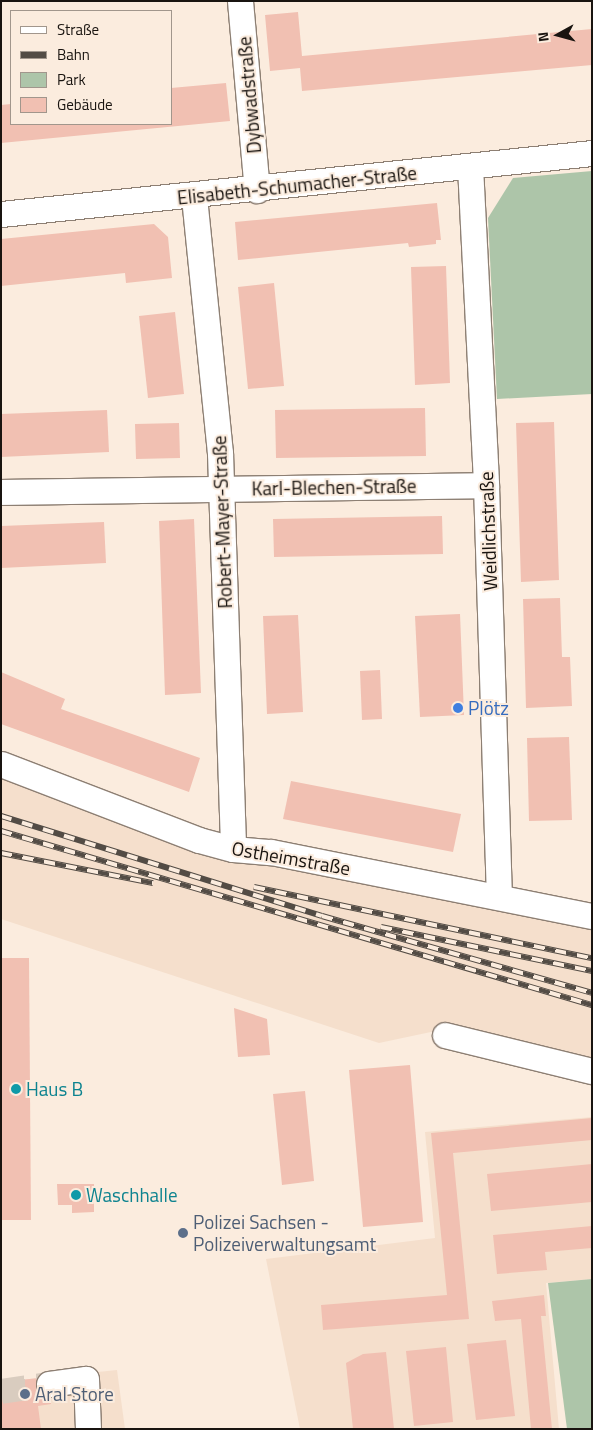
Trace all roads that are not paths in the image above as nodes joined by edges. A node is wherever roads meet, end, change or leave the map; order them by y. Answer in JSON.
{"nodes":[{"id":1,"x":240,"y":1,"type":"edge"},
{"id":2,"x":592,"y":153,"type":"edge"},
{"id":3,"x":470,"y":166,"type":"junction"},
{"id":4,"x":257,"y":190,"type":"junction"},
{"id":5,"x":194,"y":197,"type":"junction"},
{"id":6,"x":1,"y":214,"type":"edge"},
{"id":7,"x":486,"y":485,"type":"junction"},
{"id":8,"x":221,"y":488,"type":"junction"},
{"id":9,"x":1,"y":492,"type":"edge"},
{"id":10,"x":1,"y":764,"type":"edge"},
{"id":11,"x":233,"y":849,"type":"junction"},
{"id":12,"x":498,"y":897,"type":"junction"},
{"id":13,"x":592,"y":916,"type":"edge"},
{"id":14,"x":445,"y":1035,"type":"dead end"},
{"id":15,"x":592,"y":1071,"type":"edge"},
{"id":16,"x":49,"y":1384,"type":"tunnel mouth"},
{"id":17,"x":88,"y":1429,"type":"edge"}],
"edges":[{"from":1,"to":4,"type":"street","name":"Dybwadstraße"},
{"from":2,"to":3,"type":"street","name":"Elisabeth-Schumacher-Straße"},
{"from":3,"to":4,"type":"street","name":"Elisabeth-Schumacher-Straße"},
{"from":3,"to":7,"type":"street","name":"Weidlichstraße"},
{"from":4,"to":5,"type":"street","name":"Elisabeth-Schumacher-Straße"},
{"from":5,"to":6,"type":"street","name":"Elisabeth-Schumacher-Straße"},
{"from":5,"to":8,"type":"street","name":"Robert-Mayer-Straße"},
{"from":7,"to":8,"type":"street","name":"Karl-Blechen-Straße"},
{"from":7,"to":12,"type":"street","name":"Weidlichstraße"},
{"from":8,"to":9,"type":"street","name":"Karl-Blechen-Straße"},
{"from":8,"to":11,"type":"street","name":"Robert-Mayer-Straße"},
{"from":10,"to":11,"type":"street","name":"Ostheimstraße"},
{"from":11,"to":12,"type":"street","name":"Ostheimstraße"},
{"from":12,"to":13,"type":"street","name":"Ostheimstraße"},
{"from":14,"to":15,"type":"street"},
{"from":16,"to":17,"type":"street"}]}
